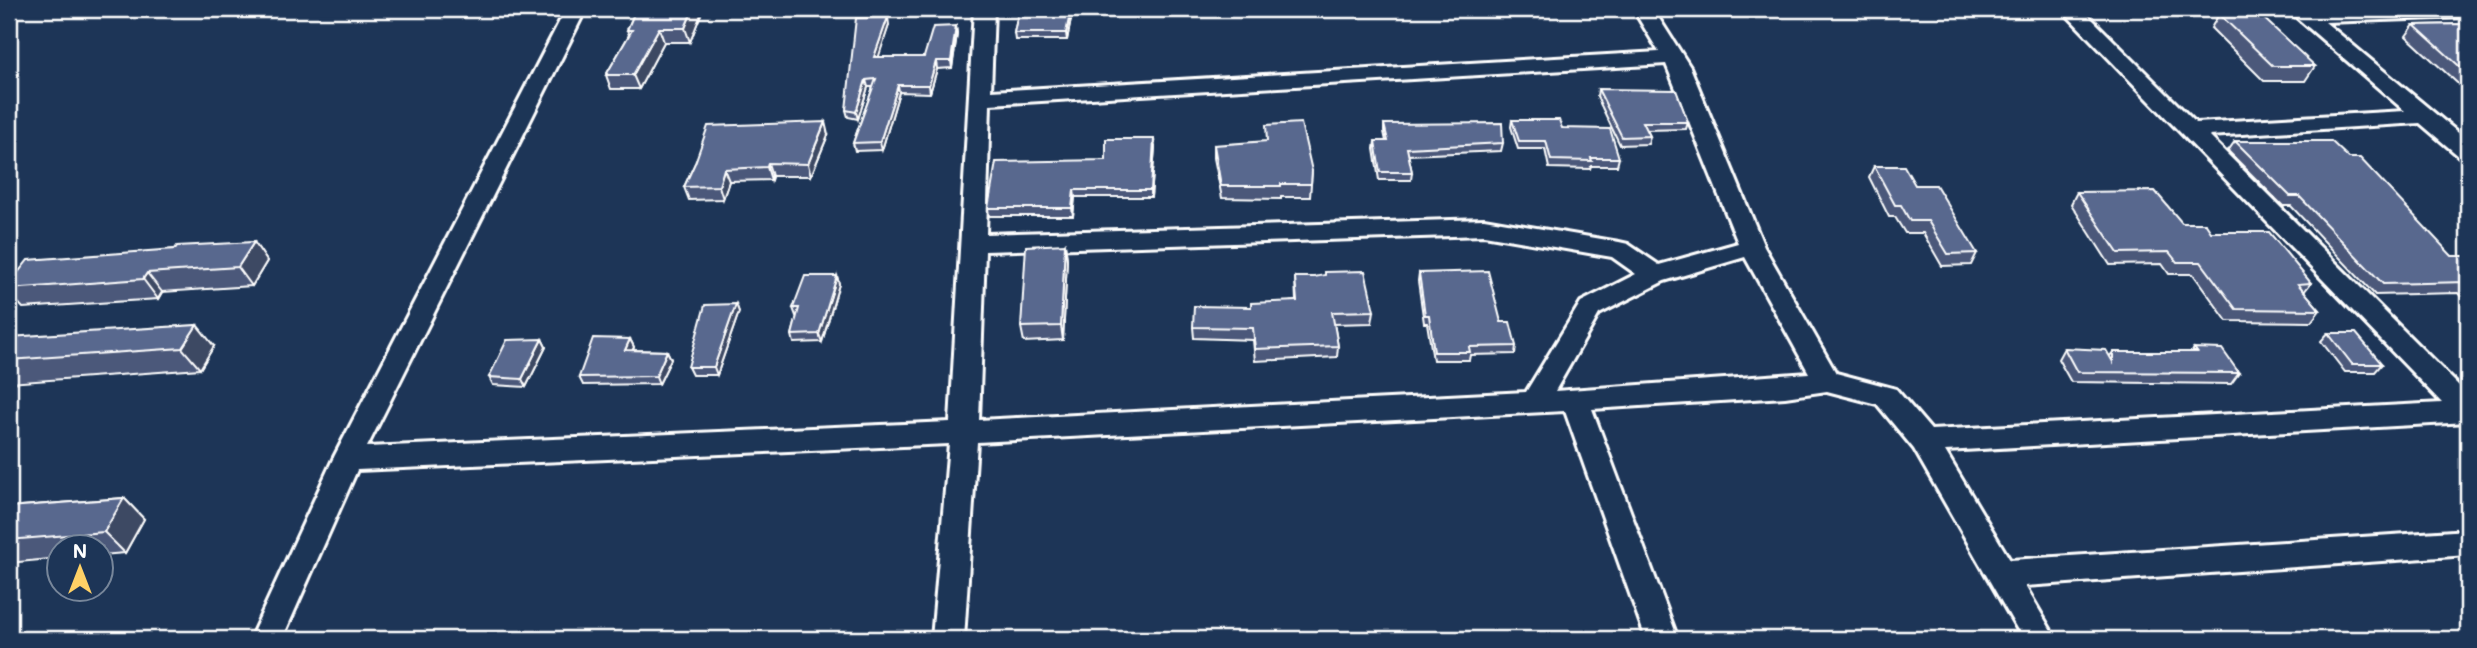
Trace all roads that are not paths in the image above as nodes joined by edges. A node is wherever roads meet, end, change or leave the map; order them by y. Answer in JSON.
{"nodes":[{"id":1,"x":576,"y":9,"type":"edge"},
{"id":2,"x":984,"y":9,"type":"edge"},
{"id":3,"x":1643,"y":9,"type":"edge"},
{"id":4,"x":2071,"y":9,"type":"edge"},
{"id":5,"x":2468,"y":10,"type":"edge"},
{"id":6,"x":2302,"y":13,"type":"edge"},
{"id":7,"x":1673,"y":57,"type":"junction"},
{"id":8,"x":980,"y":98,"type":"junction"},
{"id":9,"x":2426,"y":116,"type":"junction"},
{"id":10,"x":2190,"y":130,"type":"junction"},
{"id":11,"x":2468,"y":152,"type":"edge"},
{"id":12,"x":974,"y":243,"type":"junction"},
{"id":13,"x":1752,"y":247,"type":"junction"},
{"id":14,"x":1655,"y":275,"type":"junction"},
{"id":15,"x":1827,"y":381,"type":"junction"},
{"id":16,"x":1575,"y":400,"type":"junction"},
{"id":17,"x":1535,"y":401,"type":"junction"},
{"id":18,"x":964,"y":432,"type":"junction"},
{"id":19,"x":1924,"y":441,"type":"junction"},
{"id":20,"x":347,"y":459,"type":"junction"},
{"id":21,"x":2468,"y":543,"type":"edge"},
{"id":22,"x":2003,"y":574,"type":"junction"},
{"id":23,"x":266,"y":639,"type":"edge"},
{"id":24,"x":948,"y":639,"type":"edge"},
{"id":25,"x":1662,"y":639,"type":"edge"},
{"id":26,"x":2040,"y":639,"type":"edge"}],
"edges":[{"from":1,"to":20,"type":"street"},
{"from":2,"to":8,"type":"street"},
{"from":3,"to":7,"type":"street"},
{"from":4,"to":10,"type":"street"},
{"from":5,"to":6,"type":"street"},
{"from":6,"to":9,"type":"street"},
{"from":7,"to":8,"type":"street"},
{"from":7,"to":13,"type":"street"},
{"from":8,"to":12,"type":"street"},
{"from":9,"to":10,"type":"street"},
{"from":9,"to":11,"type":"street"},
{"from":10,"to":19,"type":"street"},
{"from":12,"to":14,"type":"street"},
{"from":12,"to":18,"type":"street"},
{"from":13,"to":14,"type":"street"},
{"from":13,"to":15,"type":"street"},
{"from":14,"to":17,"type":"street"},
{"from":15,"to":16,"type":"street"},
{"from":15,"to":19,"type":"street"},
{"from":16,"to":17,"type":"street"},
{"from":16,"to":25,"type":"street"},
{"from":17,"to":18,"type":"street"},
{"from":18,"to":20,"type":"street"},
{"from":18,"to":24,"type":"street"},
{"from":19,"to":22,"type":"street"},
{"from":20,"to":23,"type":"street"},
{"from":21,"to":22,"type":"street"},
{"from":22,"to":26,"type":"street"}]}
